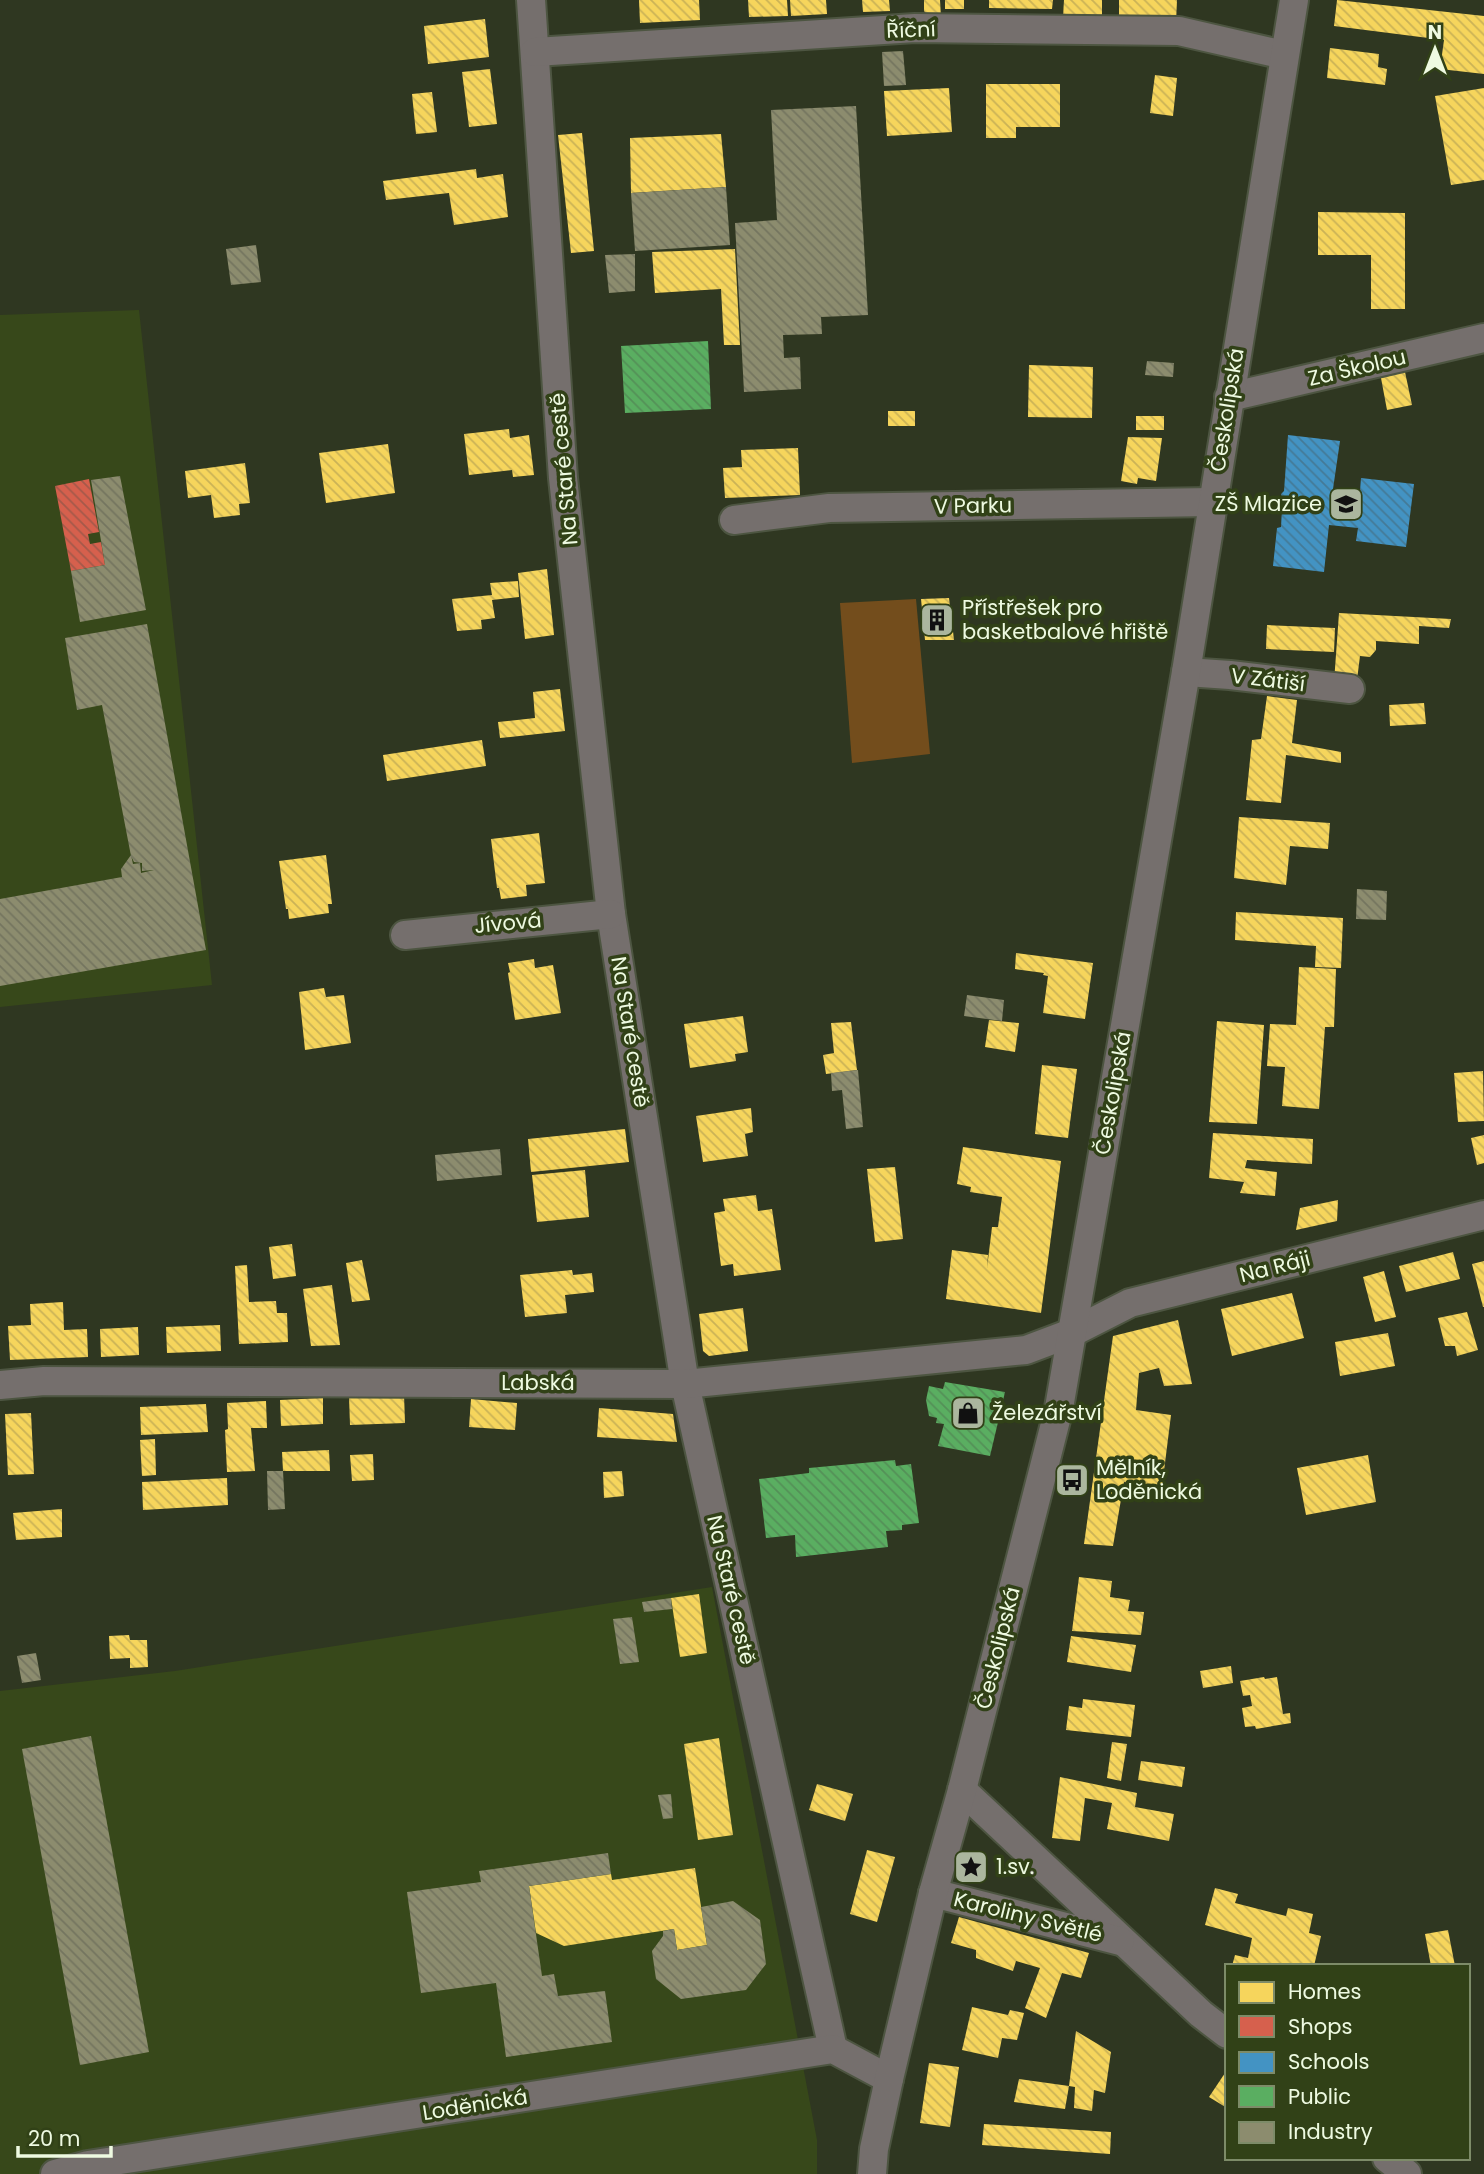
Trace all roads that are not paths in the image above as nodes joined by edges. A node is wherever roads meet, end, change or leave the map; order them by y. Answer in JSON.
{"nodes":[{"id":1,"x":531,"y":0,"type":"edge"},
{"id":2,"x":1294,"y":0,"type":"edge"},
{"id":3,"x":535,"y":52,"type":"junction"},
{"id":4,"x":1284,"y":55,"type":"junction"},
{"id":5,"x":1484,"y":338,"type":"edge"},
{"id":6,"x":1229,"y":397,"type":"junction"},
{"id":7,"x":1212,"y":502,"type":"junction"},
{"id":8,"x":734,"y":520,"type":"dead end"},
{"id":9,"x":1186,"y":672,"type":"junction"},
{"id":10,"x":1350,"y":689,"type":"dead end"},
{"id":11,"x":611,"y":914,"type":"junction"},
{"id":12,"x":405,"y":935,"type":"dead end"},
{"id":13,"x":1484,"y":1215,"type":"edge"},
{"id":14,"x":1072,"y":1333,"type":"junction"},
{"id":15,"x":685,"y":1384,"type":"junction"},
{"id":16,"x":0,"y":1385,"type":"edge"},
{"id":17,"x":962,"y":1790,"type":"junction"},
{"id":18,"x":933,"y":1893,"type":"junction"},
{"id":19,"x":1123,"y":1942,"type":"junction"},
{"id":20,"x":1225,"y":2032,"type":"edge"},
{"id":21,"x":833,"y":2049,"type":"junction"},
{"id":22,"x":889,"y":2079,"type":"junction"},
{"id":23,"x":1390,"y":2160,"type":"edge"},
{"id":24,"x":55,"y":2174,"type":"edge"},
{"id":25,"x":872,"y":2174,"type":"edge"},
{"id":26,"x":1407,"y":2174,"type":"edge"}],
"edges":[{"from":1,"to":3,"type":"street","name":"Na Staré cestě"},
{"from":2,"to":4,"type":"street","name":"Českolipská"},
{"from":3,"to":4,"type":"street","name":"Říční"},
{"from":3,"to":11,"type":"street","name":"Na Staré cestě"},
{"from":4,"to":6,"type":"street","name":"Českolipská"},
{"from":5,"to":6,"type":"street","name":"Za Školou"},
{"from":6,"to":7,"type":"street","name":"Českolipská"},
{"from":7,"to":8,"type":"street","name":"V Parku"},
{"from":7,"to":9,"type":"street","name":"Českolipská"},
{"from":9,"to":10,"type":"street","name":"V Zátiší"},
{"from":9,"to":14,"type":"street","name":"Českolipská"},
{"from":11,"to":12,"type":"street","name":"Jívová"},
{"from":11,"to":15,"type":"street","name":"Na Staré cestě"},
{"from":13,"to":14,"type":"street","name":"Na Ráji"},
{"from":14,"to":15,"type":"street","name":"Labská"},
{"from":14,"to":17,"type":"street","name":"Českolipská"},
{"from":15,"to":16,"type":"street","name":"Labská"},
{"from":15,"to":21,"type":"street","name":"Na Staré cestě"},
{"from":17,"to":18,"type":"street","name":"Českolipská"},
{"from":17,"to":19,"type":"street","name":"Karoliny Světlé"},
{"from":18,"to":19,"type":"street","name":"Karoliny Světlé"},
{"from":18,"to":22,"type":"street","name":"Českolipská"},
{"from":19,"to":20,"type":"street","name":"Karoliny Světlé"},
{"from":21,"to":22,"type":"street"},
{"from":21,"to":24,"type":"street","name":"Loděnická"},
{"from":22,"to":25,"type":"street","name":"Českolipská"},
{"from":23,"to":26,"type":"street"}]}
